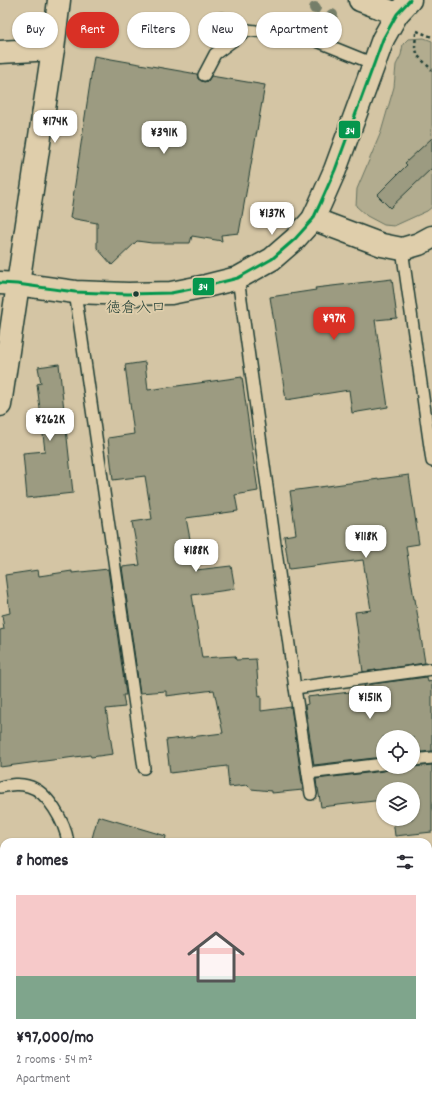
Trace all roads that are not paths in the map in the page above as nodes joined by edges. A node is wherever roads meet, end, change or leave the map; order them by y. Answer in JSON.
{"nodes":[{"id":1,"x":59,"y":0,"type":"edge"},
{"id":2,"x":360,"y":0,"type":"edge"},
{"id":3,"x":404,"y":7,"type":"edge"},
{"id":4,"x":52,"y":49,"type":"junction"},
{"id":5,"x":0,"y":52,"type":"edge"},
{"id":6,"x":374,"y":64,"type":"junction"},
{"id":7,"x":204,"y":75,"type":"dead end"},
{"id":8,"x":313,"y":219,"type":"junction"},
{"id":9,"x":432,"y":237,"type":"edge"},
{"id":10,"x":402,"y":249,"type":"junction"},
{"id":11,"x":238,"y":278,"type":"junction"},
{"id":12,"x":9,"y":283,"type":"edge"},
{"id":13,"x":75,"y":292,"type":"junction"},
{"id":14,"x":0,"y":405,"type":"edge"},
{"id":15,"x":432,"y":461,"type":"edge"},
{"id":16,"x":432,"y":669,"type":"edge"},
{"id":17,"x":295,"y":688,"type":"junction"},
{"id":18,"x":432,"y":758,"type":"edge"},
{"id":19,"x":420,"y":759,"type":"edge"},
{"id":20,"x":376,"y":765,"type":"edge"},
{"id":21,"x":144,"y":768,"type":"dead end"},
{"id":22,"x":308,"y":773,"type":"junction"},
{"id":23,"x":0,"y":787,"type":"edge"},
{"id":24,"x":311,"y":794,"type":"dead end"},
{"id":25,"x":67,"y":838,"type":"edge"}],
"edges":[{"from":1,"to":4,"type":"street"},
{"from":2,"to":3,"type":"street"},
{"from":3,"to":6,"type":"street"},
{"from":4,"to":5,"type":"street"},
{"from":4,"to":12,"type":"street"},
{"from":6,"to":7,"type":"lane"},
{"from":6,"to":8,"type":"street"},
{"from":8,"to":10,"type":"street"},
{"from":8,"to":11,"type":"street"},
{"from":9,"to":10,"type":"street"},
{"from":10,"to":15,"type":"lane"},
{"from":11,"to":13,"type":"street"},
{"from":11,"to":17,"type":"lane"},
{"from":12,"to":13,"type":"street"},
{"from":12,"to":14,"type":"street"},
{"from":13,"to":21,"type":"lane"},
{"from":16,"to":17,"type":"lane"},
{"from":17,"to":22,"type":"lane"},
{"from":18,"to":19,"type":"lane"},
{"from":20,"to":22,"type":"lane"},
{"from":22,"to":24,"type":"lane"},
{"from":23,"to":25,"type":"lane"}]}
